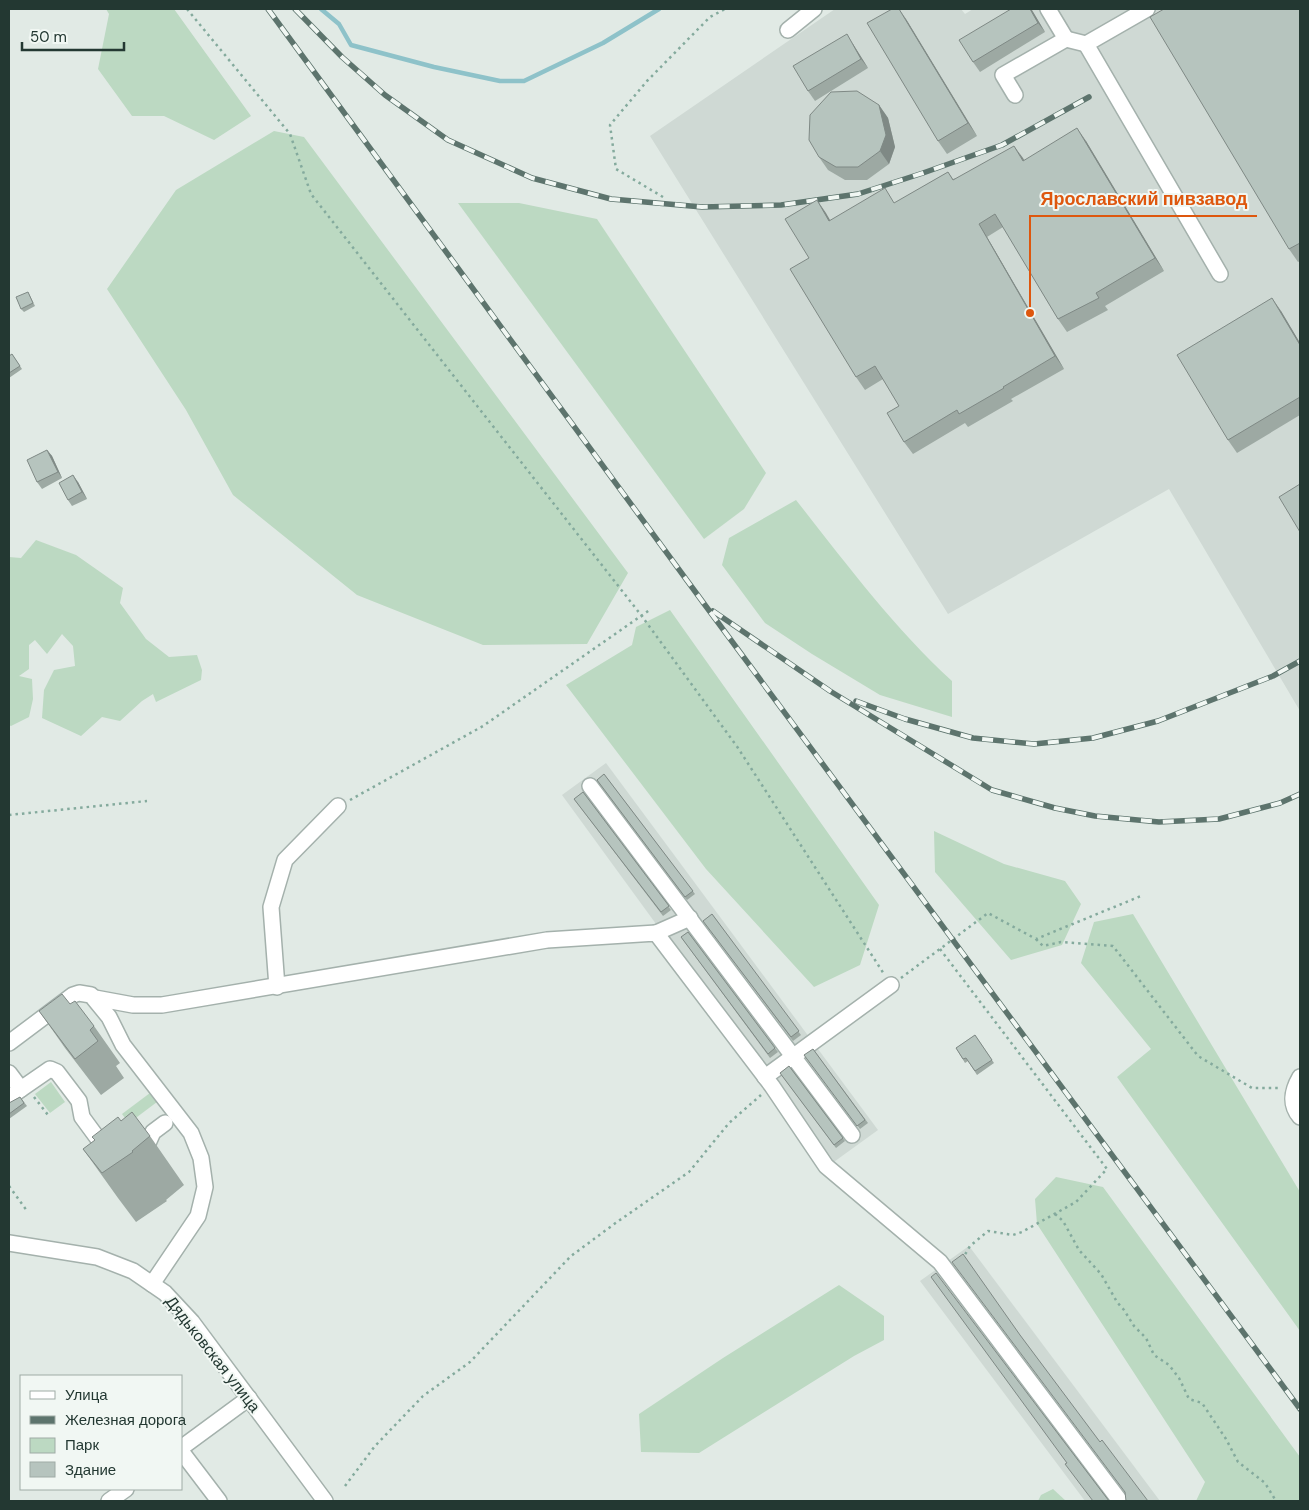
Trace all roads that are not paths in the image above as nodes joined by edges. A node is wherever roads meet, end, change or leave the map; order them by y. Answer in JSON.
{"nodes":[{"id":1,"x":814,"y":9,"type":"edge"},
{"id":2,"x":1048,"y":9,"type":"edge"},
{"id":3,"x":1147,"y":9,"type":"edge"},
{"id":4,"x":788,"y":30,"type":"dead end"},
{"id":5,"x":1066,"y":40,"type":"junction"},
{"id":6,"x":1086,"y":44,"type":"junction"},
{"id":7,"x":1015,"y":95,"type":"dead end"},
{"id":8,"x":1220,"y":274,"type":"dead end"},
{"id":9,"x":590,"y":786,"type":"dead end"},
{"id":10,"x":338,"y":806,"type":"road end"},
{"id":11,"x":690,"y":918,"type":"junction"},
{"id":12,"x":656,"y":933,"type":"junction"},
{"id":13,"x":891,"y":985,"type":"road end"},
{"id":14,"x":277,"y":987,"type":"junction"},
{"id":15,"x":95,"y":998,"type":"junction"},
{"id":16,"x":9,"y":1044,"type":"edge"},
{"id":17,"x":794,"y":1056,"type":"junction"},
{"id":18,"x":9,"y":1073,"type":"edge"},
{"id":19,"x":769,"y":1081,"type":"junction"},
{"id":20,"x":1297,"y":1082,"type":"edge"},
{"id":21,"x":23,"y":1087,"type":"junction"},
{"id":22,"x":9,"y":1098,"type":"edge"},
{"id":23,"x":1300,"y":1117,"type":"edge"},
{"id":24,"x":165,"y":1123,"type":"dead end"},
{"id":25,"x":852,"y":1135,"type":"dead end"},
{"id":26,"x":9,"y":1243,"type":"edge"},
{"id":27,"x":152,"y":1284,"type":"junction"},
{"id":28,"x":249,"y":1398,"type":"junction"},
{"id":29,"x":182,"y":1448,"type":"edge"},
{"id":30,"x":182,"y":1450,"type":"edge"},
{"id":31,"x":125,"y":1490,"type":"edge"},
{"id":32,"x":110,"y":1501,"type":"edge"},
{"id":33,"x":219,"y":1501,"type":"edge"},
{"id":34,"x":325,"y":1501,"type":"edge"},
{"id":35,"x":1120,"y":1501,"type":"edge"}],
"edges":[{"from":1,"to":4,"type":"street"},
{"from":2,"to":5,"type":"street"},
{"from":3,"to":6,"type":"street"},
{"from":5,"to":6,"type":"street"},
{"from":5,"to":7,"type":"street"},
{"from":6,"to":8,"type":"street"},
{"from":9,"to":11,"type":"street"},
{"from":10,"to":14,"type":"street"},
{"from":11,"to":12,"type":"street"},
{"from":11,"to":17,"type":"street"},
{"from":12,"to":14,"type":"street"},
{"from":12,"to":19,"type":"street"},
{"from":13,"to":17,"type":"street"},
{"from":14,"to":15,"type":"street"},
{"from":15,"to":16,"type":"street"},
{"from":15,"to":27,"type":"street"},
{"from":17,"to":19,"type":"street"},
{"from":17,"to":25,"type":"street"},
{"from":18,"to":21,"type":"street"},
{"from":19,"to":35,"type":"street"},
{"from":20,"to":23,"type":"street"},
{"from":21,"to":22,"type":"street"},
{"from":21,"to":24,"type":"street"},
{"from":26,"to":27,"type":"street","name":"Дядьковская улица"},
{"from":27,"to":28,"type":"street","name":"Дядьковская улица"},
{"from":28,"to":29,"type":"street"},
{"from":28,"to":34,"type":"street","name":"Дядьковская улица"},
{"from":30,"to":33,"type":"street"},
{"from":31,"to":32,"type":"street"}]}
